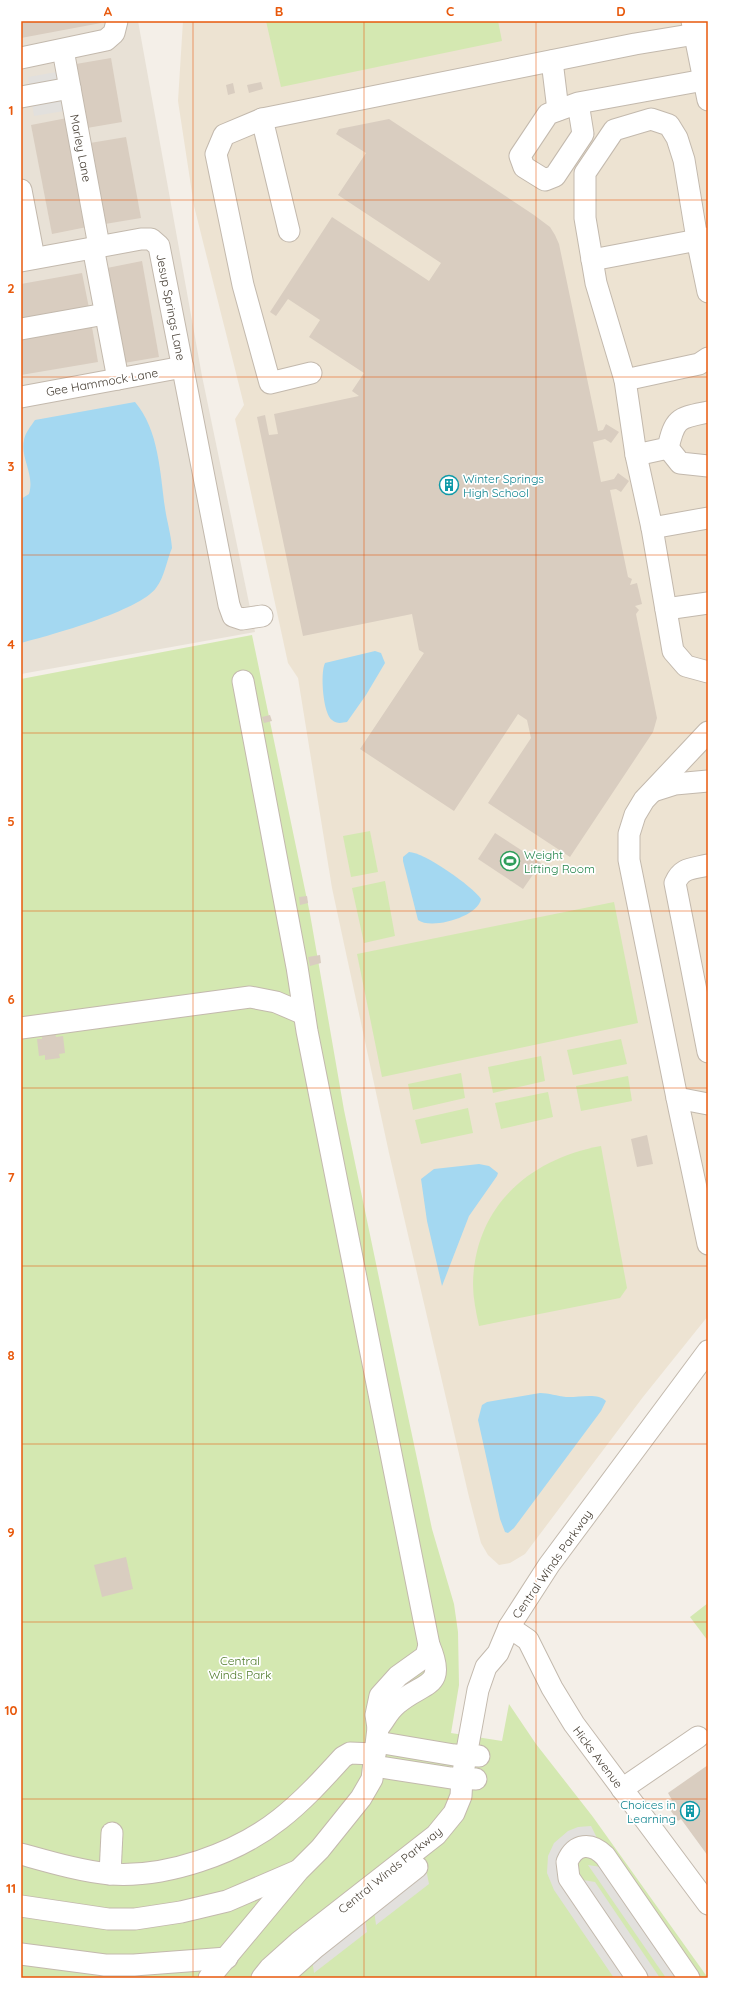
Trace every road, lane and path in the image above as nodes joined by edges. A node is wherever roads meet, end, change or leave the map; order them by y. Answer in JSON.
{"nodes":[{"id":1,"x":117,"y":21,"type":"edge"},
{"id":2,"x":698,"y":29,"type":"edge"},
{"id":3,"x":63,"y":50,"type":"junction"},
{"id":4,"x":21,"y":58,"type":"edge"},
{"id":5,"x":552,"y":61,"type":"junction"},
{"id":6,"x":704,"y":80,"type":"junction"},
{"id":7,"x":70,"y":88,"type":"junction"},
{"id":8,"x":21,"y":97,"type":"edge"},
{"id":9,"x":708,"y":100,"type":"edge"},
{"id":10,"x":578,"y":103,"type":"junction"},
{"id":11,"x":558,"y":110,"type":"junction"},
{"id":12,"x":262,"y":119,"type":"junction"},
{"id":13,"x":21,"y":190,"type":"edge"},
{"id":14,"x":289,"y":231,"type":"dead end"},
{"id":15,"x":702,"y":238,"type":"edge"},
{"id":16,"x":96,"y":246,"type":"junction"},
{"id":17,"x":27,"y":259,"type":"edge"},
{"id":18,"x":592,"y":260,"type":"junction"},
{"id":19,"x":708,"y":292,"type":"edge"},
{"id":20,"x":105,"y":314,"type":"junction"},
{"id":21,"x":21,"y":329,"type":"edge"},
{"id":22,"x":708,"y":358,"type":"edge"},
{"id":23,"x":183,"y":367,"type":"junction"},
{"id":24,"x":311,"y":373,"type":"dead end"},
{"id":25,"x":118,"y":379,"type":"junction"},
{"id":26,"x":625,"y":380,"type":"junction"},
{"id":27,"x":21,"y":397,"type":"edge"},
{"id":28,"x":708,"y":412,"type":"edge"},
{"id":29,"x":668,"y":448,"type":"junction"},
{"id":30,"x":636,"y":455,"type":"junction"},
{"id":31,"x":708,"y":466,"type":"edge"},
{"id":32,"x":708,"y":518,"type":"edge"},
{"id":33,"x":652,"y":528,"type":"junction"},
{"id":34,"x":708,"y":603,"type":"edge"},
{"id":35,"x":666,"y":609,"type":"junction"},
{"id":36,"x":262,"y":616,"type":"dead end"},
{"id":37,"x":708,"y":672,"type":"edge"},
{"id":38,"x":243,"y":681,"type":"dead end"},
{"id":39,"x":708,"y":732,"type":"edge"},
{"id":40,"x":708,"y":781,"type":"edge"},
{"id":41,"x":652,"y":791,"type":"junction"},
{"id":42,"x":708,"y":865,"type":"edge"},
{"id":43,"x":701,"y":982,"type":"edge"},
{"id":44,"x":304,"y":1014,"type":"junction"},
{"id":45,"x":21,"y":1028,"type":"edge"},
{"id":46,"x":708,"y":1052,"type":"edge"},
{"id":47,"x":677,"y":1098,"type":"junction"},
{"id":48,"x":708,"y":1104,"type":"edge"},
{"id":49,"x":708,"y":1244,"type":"edge"},
{"id":50,"x":708,"y":1351,"type":"edge"},
{"id":51,"x":708,"y":1372,"type":"edge"},
{"id":52,"x":515,"y":1631,"type":"junction"},
{"id":53,"x":698,"y":1737,"type":"dead end"},
{"id":54,"x":376,"y":1747,"type":"junction"},
{"id":55,"x":473,"y":1756,"type":"junction"},
{"id":56,"x":469,"y":1778,"type":"junction"},
{"id":57,"x":622,"y":1789,"type":"junction"},
{"id":58,"x":112,"y":1833,"type":"dead end"},
{"id":59,"x":21,"y":1854,"type":"edge"},
{"id":60,"x":300,"y":1870,"type":"junction"},
{"id":61,"x":110,"y":1874,"type":"junction"},
{"id":62,"x":708,"y":1904,"type":"edge"},
{"id":63,"x":21,"y":1906,"type":"edge"},
{"id":64,"x":21,"y":1954,"type":"edge"},
{"id":65,"x":227,"y":1958,"type":"junction"},
{"id":66,"x":209,"y":1978,"type":"edge"},
{"id":67,"x":262,"y":1978,"type":"edge"},
{"id":68,"x":281,"y":1978,"type":"edge"},
{"id":69,"x":637,"y":1978,"type":"edge"},
{"id":70,"x":689,"y":1978,"type":"edge"}],
"edges":[{"from":1,"to":3,"type":"street"},
{"from":2,"to":5,"type":"street"},
{"from":2,"to":6,"type":"street"},
{"from":3,"to":4,"type":"street"},
{"from":3,"to":7,"type":"street","name":"Marley Lane"},
{"from":5,"to":11,"type":"street"},
{"from":5,"to":12,"type":"street"},
{"from":6,"to":9,"type":"street"},
{"from":6,"to":10,"type":"street"},
{"from":7,"to":8,"type":"street"},
{"from":7,"to":16,"type":"street","name":"Marley Lane"},
{"from":10,"to":11,"type":"street"},
{"from":10,"to":11,"type":"street"},
{"from":12,"to":14,"type":"street"},
{"from":12,"to":24,"type":"street"},
{"from":13,"to":17,"type":"street"},
{"from":15,"to":18,"type":"street"},
{"from":15,"to":18,"type":"street"},
{"from":15,"to":19,"type":"street"},
{"from":16,"to":17,"type":"street","name":"Jesup Springs Lane"},
{"from":16,"to":20,"type":"street","name":"Marley Lane"},
{"from":16,"to":23,"type":"street","name":"Jesup Springs Lane"},
{"from":18,"to":26,"type":"street"},
{"from":20,"to":21,"type":"street"},
{"from":20,"to":25,"type":"street","name":"Marley Lane"},
{"from":22,"to":26,"type":"street"},
{"from":23,"to":25,"type":"street","name":"Gee Hammock Lane"},
{"from":23,"to":36,"type":"street","name":"Jesup Springs Lane"},
{"from":25,"to":27,"type":"street","name":"Gee Hammock Lane"},
{"from":26,"to":30,"type":"street"},
{"from":28,"to":29,"type":"street"},
{"from":29,"to":30,"type":"street"},
{"from":29,"to":31,"type":"street"},
{"from":30,"to":33,"type":"street"},
{"from":32,"to":33,"type":"street"},
{"from":33,"to":35,"type":"street"},
{"from":34,"to":35,"type":"street"},
{"from":35,"to":37,"type":"street"},
{"from":38,"to":44,"type":"street"},
{"from":39,"to":41,"type":"street"},
{"from":40,"to":41,"type":"street"},
{"from":41,"to":47,"type":"street"},
{"from":42,"to":43,"type":"street"},
{"from":43,"to":46,"type":"street"},
{"from":44,"to":45,"type":"street"},
{"from":44,"to":54,"type":"street"},
{"from":47,"to":48,"type":"street"},
{"from":47,"to":49,"type":"street"},
{"from":50,"to":52,"type":"street","name":"Central Winds Parkway"},
{"from":51,"to":52,"type":"street","name":"Central Winds Parkway"},
{"from":52,"to":55,"type":"street","name":"Central Winds Parkway"},
{"from":52,"to":57,"type":"street","name":"Hicks Avenue"},
{"from":53,"to":57,"type":"street"},
{"from":54,"to":55,"type":"street"},
{"from":54,"to":56,"type":"street"},
{"from":54,"to":60,"type":"street"},
{"from":54,"to":61,"type":"street"},
{"from":55,"to":56,"type":"street","name":"Central Winds Parkway"},
{"from":56,"to":67,"type":"street","name":"Central Winds Parkway"},
{"from":56,"to":68,"type":"street","name":"Central Winds Parkway"},
{"from":57,"to":62,"type":"street","name":"Hicks Avenue"},
{"from":58,"to":61,"type":"street"},
{"from":59,"to":61,"type":"street"},
{"from":60,"to":63,"type":"street"},
{"from":60,"to":65,"type":"street"},
{"from":64,"to":65,"type":"street"},
{"from":65,"to":66,"type":"street"},
{"from":69,"to":70,"type":"street"}]}
